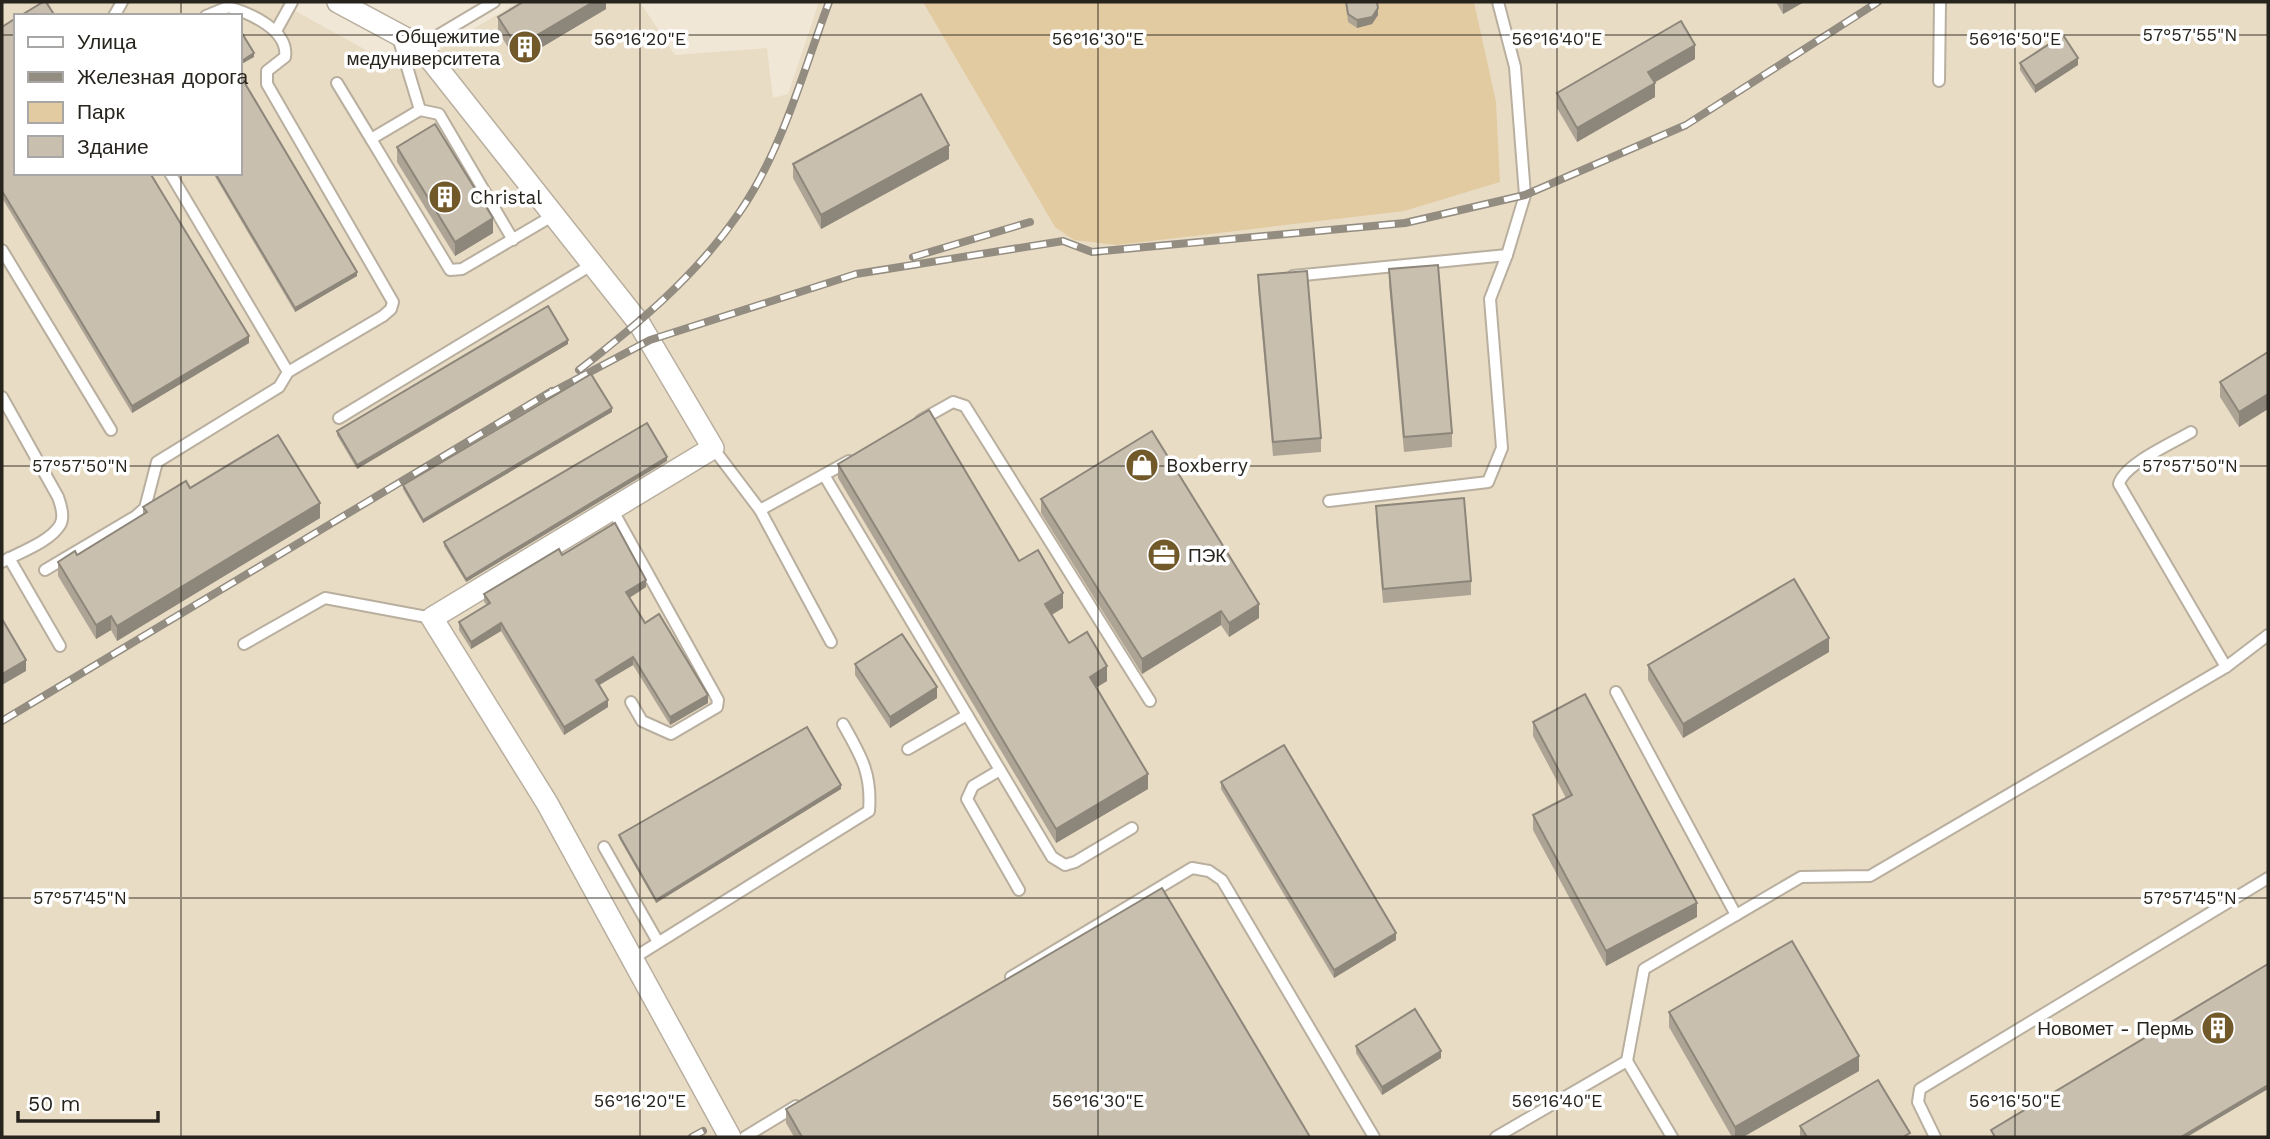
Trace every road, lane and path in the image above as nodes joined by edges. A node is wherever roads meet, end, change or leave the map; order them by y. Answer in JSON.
{"nodes":[{"id":1,"x":292,"y":2,"type":"edge"},
{"id":2,"x":338,"y":2,"type":"edge"},
{"id":3,"x":494,"y":2,"type":"edge"},
{"id":4,"x":1498,"y":2,"type":"edge"},
{"id":5,"x":1940,"y":2,"type":"edge"},
{"id":6,"x":211,"y":14,"type":"edge"},
{"id":7,"x":242,"y":14,"type":"edge"},
{"id":8,"x":242,"y":14,"type":"edge"},
{"id":9,"x":276,"y":31,"type":"junction"},
{"id":10,"x":397,"y":34,"type":"junction"},
{"id":11,"x":420,"y":46,"type":"junction"},
{"id":12,"x":1939,"y":81,"type":"dead end"},
{"id":13,"x":337,"y":83,"type":"dead end"},
{"id":14,"x":420,"y":110,"type":"junction"},
{"id":15,"x":370,"y":139,"type":"junction"},
{"id":16,"x":171,"y":175,"type":"edge"},
{"id":17,"x":554,"y":215,"type":"junction"},
{"id":18,"x":513,"y":240,"type":"junction"},
{"id":19,"x":2,"y":250,"type":"edge"},
{"id":20,"x":1507,"y":255,"type":"junction"},
{"id":21,"x":593,"y":264,"type":"junction"},
{"id":22,"x":1276,"y":278,"type":"edge"},
{"id":23,"x":288,"y":372,"type":"junction"},
{"id":24,"x":2,"y":397,"type":"edge"},
{"id":25,"x":339,"y":418,"type":"dead end"},
{"id":26,"x":906,"y":428,"type":"edge"},
{"id":27,"x":111,"y":430,"type":"dead end"},
{"id":28,"x":2191,"y":432,"type":"dead end"},
{"id":29,"x":713,"y":448,"type":"junction"},
{"id":30,"x":859,"y":455,"type":"edge"},
{"id":31,"x":824,"y":475,"type":"junction"},
{"id":32,"x":1329,"y":501,"type":"dead end"},
{"id":33,"x":612,"y":509,"type":"junction"},
{"id":34,"x":760,"y":510,"type":"junction"},
{"id":35,"x":5,"y":560,"type":"edge"},
{"id":36,"x":45,"y":570,"type":"dead end"},
{"id":37,"x":432,"y":618,"type":"junction"},
{"id":38,"x":2268,"y":635,"type":"edge"},
{"id":39,"x":831,"y":642,"type":"dead end"},
{"id":40,"x":244,"y":644,"type":"dead end"},
{"id":41,"x":60,"y":646,"type":"dead end"},
{"id":42,"x":2225,"y":667,"type":"junction"},
{"id":43,"x":1616,"y":692,"type":"dead end"},
{"id":44,"x":1150,"y":701,"type":"dead end"},
{"id":45,"x":631,"y":702,"type":"dead end"},
{"id":46,"x":967,"y":715,"type":"junction"},
{"id":47,"x":843,"y":724,"type":"dead end"},
{"id":48,"x":908,"y":749,"type":"dead end"},
{"id":49,"x":1000,"y":770,"type":"junction"},
{"id":50,"x":1132,"y":828,"type":"dead end"},
{"id":51,"x":604,"y":847,"type":"dead end"},
{"id":52,"x":2268,"y":878,"type":"edge"},
{"id":53,"x":1018,"y":890,"type":"dead end"},
{"id":54,"x":1736,"y":915,"type":"junction"},
{"id":55,"x":659,"y":942,"type":"junction"},
{"id":56,"x":632,"y":959,"type":"junction"},
{"id":57,"x":1004,"y":981,"type":"edge"},
{"id":58,"x":1627,"y":1061,"type":"junction"},
{"id":59,"x":804,"y":1102,"type":"edge"},
{"id":60,"x":730,"y":1137,"type":"edge"},
{"id":61,"x":745,"y":1137,"type":"edge"},
{"id":62,"x":1374,"y":1137,"type":"edge"},
{"id":63,"x":1496,"y":1137,"type":"edge"},
{"id":64,"x":1672,"y":1137,"type":"edge"},
{"id":65,"x":1935,"y":1137,"type":"edge"}],
"edges":[{"from":1,"to":9,"type":"lane"},
{"from":2,"to":10,"type":"street"},
{"from":3,"to":11,"type":"lane"},
{"from":4,"to":20,"type":"lane"},
{"from":5,"to":12,"type":"lane"},
{"from":6,"to":7,"type":"lane"},
{"from":8,"to":9,"type":"lane"},
{"from":9,"to":23,"type":"lane"},
{"from":10,"to":11,"type":"street"},
{"from":10,"to":14,"type":"lane"},
{"from":11,"to":17,"type":"street"},
{"from":13,"to":15,"type":"lane"},
{"from":14,"to":15,"type":"lane"},
{"from":14,"to":18,"type":"lane"},
{"from":15,"to":18,"type":"lane"},
{"from":16,"to":23,"type":"lane"},
{"from":17,"to":18,"type":"lane"},
{"from":17,"to":21,"type":"street"},
{"from":19,"to":27,"type":"lane"},
{"from":20,"to":22,"type":"lane"},
{"from":20,"to":32,"type":"lane"},
{"from":21,"to":25,"type":"lane"},
{"from":21,"to":29,"type":"street"},
{"from":23,"to":36,"type":"lane"},
{"from":24,"to":35,"type":"lane"},
{"from":26,"to":44,"type":"lane"},
{"from":28,"to":42,"type":"lane"},
{"from":29,"to":33,"type":"street"},
{"from":29,"to":34,"type":"lane"},
{"from":30,"to":31,"type":"lane"},
{"from":31,"to":34,"type":"lane"},
{"from":31,"to":46,"type":"lane"},
{"from":33,"to":37,"type":"street"},
{"from":33,"to":45,"type":"lane"},
{"from":34,"to":39,"type":"lane"},
{"from":35,"to":41,"type":"lane"},
{"from":37,"to":40,"type":"lane"},
{"from":37,"to":56,"type":"street"},
{"from":38,"to":42,"type":"lane"},
{"from":42,"to":54,"type":"lane"},
{"from":43,"to":54,"type":"lane"},
{"from":46,"to":48,"type":"lane"},
{"from":46,"to":49,"type":"lane"},
{"from":47,"to":55,"type":"lane"},
{"from":49,"to":50,"type":"lane"},
{"from":49,"to":53,"type":"lane"},
{"from":51,"to":55,"type":"lane"},
{"from":52,"to":65,"type":"lane"},
{"from":54,"to":58,"type":"lane"},
{"from":55,"to":56,"type":"lane"},
{"from":56,"to":60,"type":"street"},
{"from":57,"to":62,"type":"lane"},
{"from":58,"to":63,"type":"lane"},
{"from":58,"to":64,"type":"lane"},
{"from":59,"to":61,"type":"lane"}]}
